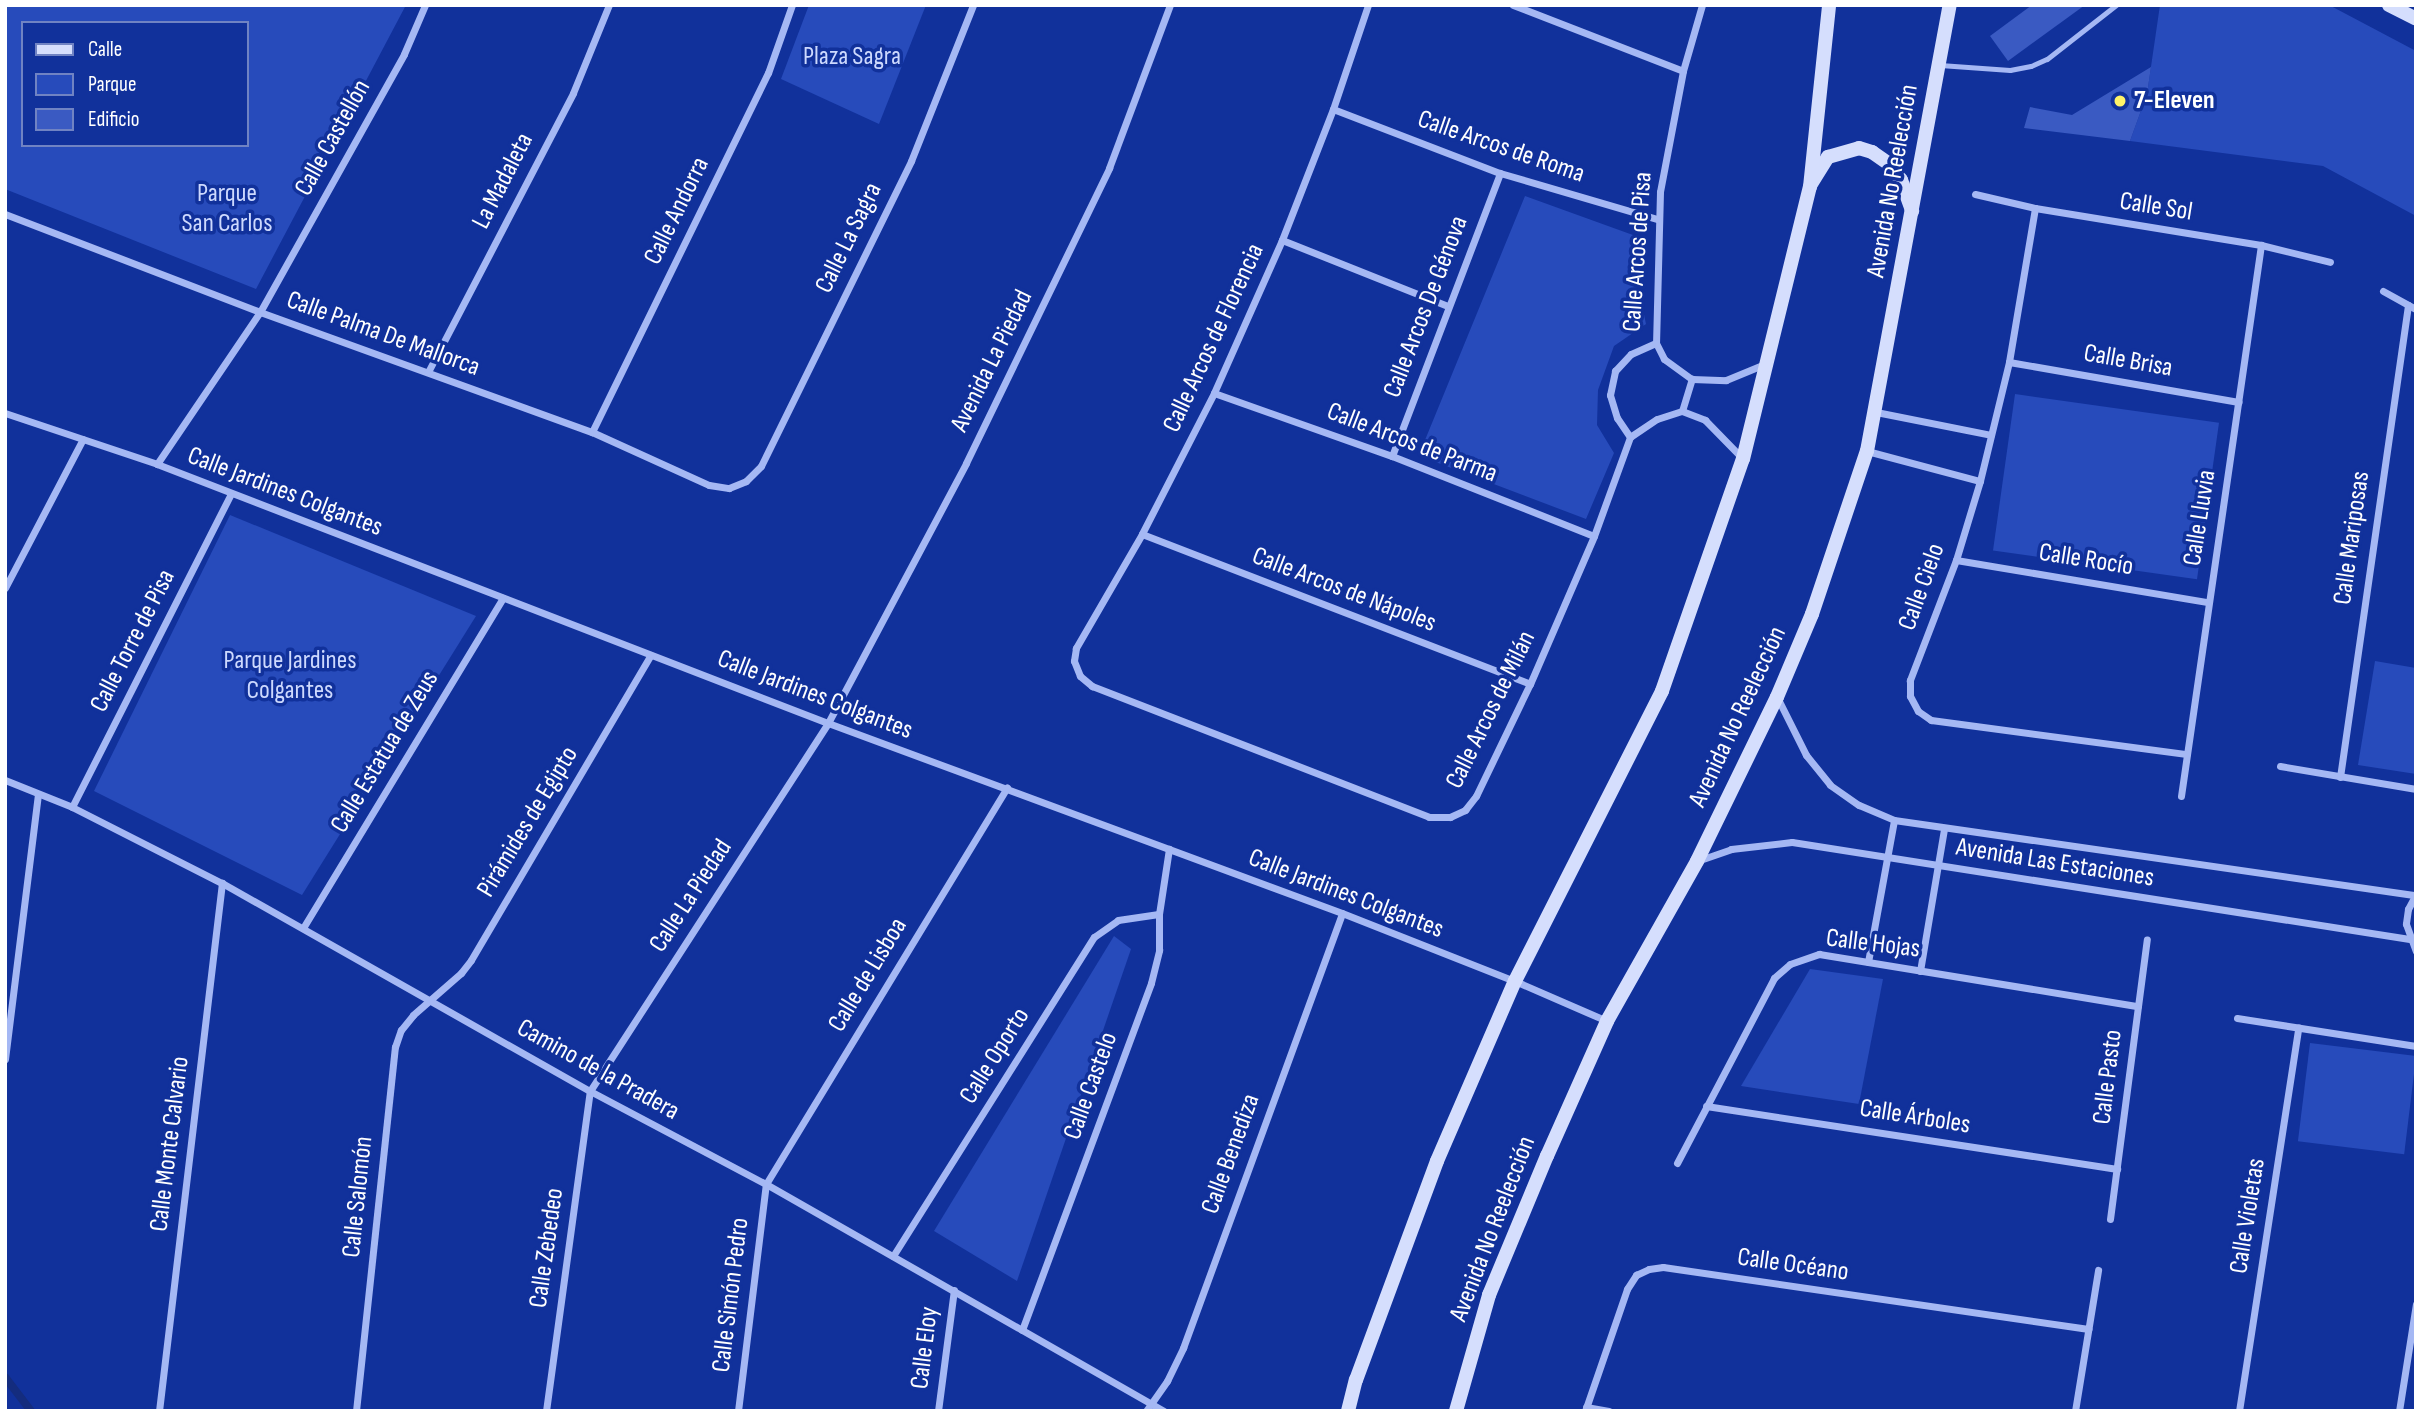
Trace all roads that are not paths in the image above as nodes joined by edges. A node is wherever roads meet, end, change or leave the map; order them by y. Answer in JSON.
{"nodes":[{"id":1,"x":425,"y":5,"type":"edge"},
{"id":2,"x":608,"y":5,"type":"edge"},
{"id":3,"x":792,"y":5,"type":"edge"},
{"id":4,"x":973,"y":5,"type":"edge"},
{"id":5,"x":1170,"y":5,"type":"edge"},
{"id":6,"x":1368,"y":5,"type":"edge"},
{"id":7,"x":1513,"y":5,"type":"edge"},
{"id":8,"x":1702,"y":5,"type":"edge"},
{"id":9,"x":1829,"y":5,"type":"edge"},
{"id":10,"x":1950,"y":5,"type":"edge"},
{"id":11,"x":2116,"y":5,"type":"edge"},
{"id":12,"x":2389,"y":5,"type":"edge"},
{"id":13,"x":2416,"y":19,"type":"edge"},
{"id":14,"x":1939,"y":65,"type":"junction"},
{"id":15,"x":1684,"y":71,"type":"junction"},
{"id":16,"x":1333,"y":109,"type":"junction"},
{"id":17,"x":1500,"y":173,"type":"junction"},
{"id":18,"x":1810,"y":187,"type":"junction"},
{"id":19,"x":1975,"y":194,"type":"dead end"},
{"id":20,"x":2035,"y":208,"type":"junction"},
{"id":21,"x":1912,"y":212,"type":"junction"},
{"id":22,"x":5,"y":214,"type":"edge"},
{"id":23,"x":1657,"y":219,"type":"junction"},
{"id":24,"x":1282,"y":240,"type":"junction"},
{"id":25,"x":2261,"y":245,"type":"junction"},
{"id":26,"x":2330,"y":262,"type":"dead end"},
{"id":27,"x":2383,"y":291,"type":"dead end"},
{"id":28,"x":2408,"y":305,"type":"junction"},
{"id":29,"x":1448,"y":306,"type":"junction"},
{"id":30,"x":2416,"y":309,"type":"edge"},
{"id":31,"x":261,"y":312,"type":"junction"},
{"id":32,"x":1656,"y":344,"type":"junction"},
{"id":33,"x":1769,"y":362,"type":"junction"},
{"id":34,"x":2009,"y":362,"type":"junction"},
{"id":35,"x":428,"y":372,"type":"junction"},
{"id":36,"x":1692,"y":379,"type":"junction"},
{"id":37,"x":1214,"y":393,"type":"junction"},
{"id":38,"x":2239,"y":402,"type":"junction"},
{"id":39,"x":1682,"y":411,"type":"junction"},
{"id":40,"x":1876,"y":412,"type":"junction"},
{"id":41,"x":5,"y":413,"type":"edge"},
{"id":42,"x":592,"y":432,"type":"junction"},
{"id":43,"x":1991,"y":435,"type":"junction"},
{"id":44,"x":1630,"y":437,"type":"junction"},
{"id":45,"x":83,"y":439,"type":"junction"},
{"id":46,"x":1867,"y":451,"type":"junction"},
{"id":47,"x":1392,"y":456,"type":"junction"},
{"id":48,"x":1743,"y":459,"type":"junction"},
{"id":49,"x":157,"y":464,"type":"junction"},
{"id":50,"x":746,"y":481,"type":"joint"},
{"id":51,"x":1980,"y":481,"type":"junction"},
{"id":52,"x":231,"y":494,"type":"junction"},
{"id":53,"x":1142,"y":534,"type":"junction"},
{"id":54,"x":1594,"y":536,"type":"junction"},
{"id":55,"x":1956,"y":560,"type":"junction"},
{"id":56,"x":5,"y":588,"type":"edge"},
{"id":57,"x":503,"y":598,"type":"junction"},
{"id":58,"x":2208,"y":602,"type":"junction"},
{"id":59,"x":651,"y":655,"type":"junction"},
{"id":60,"x":1080,"y":676,"type":"joint"},
{"id":61,"x":1530,"y":684,"type":"junction"},
{"id":62,"x":1777,"y":697,"type":"junction"},
{"id":63,"x":828,"y":723,"type":"junction"},
{"id":64,"x":2187,"y":754,"type":"junction"},
{"id":65,"x":2280,"y":766,"type":"dead end"},
{"id":66,"x":2340,"y":777,"type":"junction"},
{"id":67,"x":5,"y":780,"type":"edge"},
{"id":68,"x":1007,"y":788,"type":"junction"},
{"id":69,"x":2416,"y":789,"type":"edge"},
{"id":70,"x":38,"y":794,"type":"junction"},
{"id":71,"x":2181,"y":796,"type":"dead end"},
{"id":72,"x":72,"y":807,"type":"junction"},
{"id":73,"x":1894,"y":820,"type":"junction"},
{"id":74,"x":1944,"y":829,"type":"junction"},
{"id":75,"x":1168,"y":849,"type":"junction"},
{"id":76,"x":1888,"y":858,"type":"junction"},
{"id":77,"x":1697,"y":861,"type":"junction"},
{"id":78,"x":1937,"y":866,"type":"junction"},
{"id":79,"x":222,"y":883,"type":"junction"},
{"id":80,"x":2415,"y":894,"type":"edge"},
{"id":81,"x":1159,"y":914,"type":"junction"},
{"id":82,"x":1342,"y":914,"type":"junction"},
{"id":83,"x":303,"y":928,"type":"junction"},
{"id":84,"x":2147,"y":939,"type":"dead end"},
{"id":85,"x":2409,"y":939,"type":"junction"},
{"id":86,"x":2416,"y":951,"type":"edge"},
{"id":87,"x":1868,"y":962,"type":"junction"},
{"id":88,"x":1920,"y":971,"type":"junction"},
{"id":89,"x":1515,"y":981,"type":"junction"},
{"id":90,"x":429,"y":1000,"type":"junction"},
{"id":91,"x":2138,"y":1006,"type":"junction"},
{"id":92,"x":2237,"y":1018,"type":"dead end"},
{"id":93,"x":1607,"y":1021,"type":"junction"},
{"id":94,"x":2298,"y":1028,"type":"junction"},
{"id":95,"x":2416,"y":1046,"type":"edge"},
{"id":96,"x":5,"y":1059,"type":"edge"},
{"id":97,"x":590,"y":1091,"type":"junction"},
{"id":98,"x":1706,"y":1106,"type":"junction"},
{"id":99,"x":1677,"y":1163,"type":"dead end"},
{"id":100,"x":2117,"y":1169,"type":"junction"},
{"id":101,"x":766,"y":1184,"type":"junction"},
{"id":102,"x":2110,"y":1219,"type":"dead end"},
{"id":103,"x":893,"y":1256,"type":"junction"},
{"id":104,"x":2098,"y":1270,"type":"dead end"},
{"id":105,"x":954,"y":1290,"type":"junction"},
{"id":106,"x":2416,"y":1304,"type":"edge"},
{"id":107,"x":2089,"y":1329,"type":"junction"},
{"id":108,"x":1022,"y":1330,"type":"junction"},
{"id":109,"x":1149,"y":1407,"type":"edge"},
{"id":110,"x":1585,"y":1409,"type":"edge"},
{"id":111,"x":159,"y":1411,"type":"edge"},
{"id":112,"x":356,"y":1411,"type":"edge"},
{"id":113,"x":546,"y":1411,"type":"edge"},
{"id":114,"x":738,"y":1411,"type":"edge"},
{"id":115,"x":938,"y":1411,"type":"edge"},
{"id":116,"x":1164,"y":1411,"type":"edge"},
{"id":117,"x":1348,"y":1411,"type":"edge"},
{"id":118,"x":1456,"y":1411,"type":"edge"},
{"id":119,"x":1609,"y":1411,"type":"edge"},
{"id":120,"x":2075,"y":1411,"type":"edge"},
{"id":121,"x":2239,"y":1411,"type":"edge"},
{"id":122,"x":2399,"y":1411,"type":"edge"}],
"edges":[{"from":1,"to":31,"type":"street","name":"Calle Castellón"},
{"from":2,"to":35,"type":"street","name":"La Madaleta"},
{"from":3,"to":42,"type":"street","name":"Calle Andorra"},
{"from":4,"to":50,"type":"street","name":"Calle La Sagra"},
{"from":5,"to":63,"type":"street","name":"Avenida La Piedad"},
{"from":6,"to":16,"type":"street","name":"Calle Arcos de Florencia"},
{"from":7,"to":15,"type":"street"},
{"from":8,"to":15,"type":"street","name":"Calle Arcos de Pisa"},
{"from":9,"to":18,"type":"main road"},
{"from":10,"to":14,"type":"main road","name":"Avenida No Reelección"},
{"from":11,"to":14,"type":"lane"},
{"from":12,"to":13,"type":"main road"},
{"from":14,"to":21,"type":"main road","name":"Avenida No Reelección"},
{"from":15,"to":23,"type":"street","name":"Calle Arcos de Pisa"},
{"from":16,"to":17,"type":"street","name":"Calle Arcos de Roma"},
{"from":16,"to":24,"type":"street","name":"Calle Arcos de Florencia"},
{"from":17,"to":23,"type":"street","name":"Calle Arcos de Roma"},
{"from":17,"to":29,"type":"street","name":"Calle Arcos De Génova"},
{"from":18,"to":21,"type":"main road"},
{"from":18,"to":33,"type":"main road"},
{"from":19,"to":20,"type":"street","name":"Calle Sol"},
{"from":20,"to":25,"type":"street","name":"Calle Sol"},
{"from":20,"to":34,"type":"street","name":"Calle Cielo"},
{"from":21,"to":40,"type":"main road","name":"Avenida No Reelección"},
{"from":22,"to":31,"type":"street","name":"Calle Palma De Mallorca"},
{"from":23,"to":32,"type":"street","name":"Calle Arcos de Pisa"},
{"from":24,"to":29,"type":"street"},
{"from":24,"to":37,"type":"street","name":"Calle Arcos de Florencia"},
{"from":25,"to":26,"type":"street","name":"Calle Sol"},
{"from":25,"to":38,"type":"street","name":"Calle Lluvia"},
{"from":27,"to":28,"type":"street"},
{"from":28,"to":30,"type":"street"},
{"from":28,"to":66,"type":"street","name":"Calle Mariposas"},
{"from":29,"to":47,"type":"street","name":"Calle Arcos De Génova"},
{"from":31,"to":35,"type":"street","name":"Calle Palma De Mallorca"},
{"from":31,"to":49,"type":"street","name":"Calle Castellón"},
{"from":32,"to":36,"type":"street"},
{"from":32,"to":44,"type":"street","name":"Calle Arcos de Pisa"},
{"from":33,"to":36,"type":"street"},
{"from":33,"to":48,"type":"main road"},
{"from":34,"to":38,"type":"street","name":"Calle Brisa"},
{"from":34,"to":43,"type":"street","name":"Calle Cielo"},
{"from":35,"to":42,"type":"street","name":"Calle Palma De Mallorca"},
{"from":36,"to":39,"type":"street"},
{"from":37,"to":47,"type":"street","name":"Calle Arcos de Parma"},
{"from":37,"to":53,"type":"street","name":"Calle Arcos de Florencia"},
{"from":38,"to":58,"type":"street","name":"Calle Lluvia"},
{"from":39,"to":44,"type":"street"},
{"from":39,"to":48,"type":"street"},
{"from":40,"to":43,"type":"street"},
{"from":40,"to":46,"type":"main road","name":"Avenida No Reelección"},
{"from":41,"to":45,"type":"street","name":"Calle Jardines Colgantes"},
{"from":42,"to":50,"type":"street","name":"Calle Palma De Mallorca"},
{"from":43,"to":51,"type":"street","name":"Calle Cielo"},
{"from":44,"to":54,"type":"street","name":"Calle Arcos de Milán"},
{"from":45,"to":49,"type":"street","name":"Calle Jardines Colgantes"},
{"from":45,"to":56,"type":"street"},
{"from":46,"to":51,"type":"street"},
{"from":46,"to":62,"type":"main road","name":"Avenida No Reelección"},
{"from":47,"to":54,"type":"street","name":"Calle Arcos de Parma"},
{"from":48,"to":89,"type":"main road"},
{"from":49,"to":52,"type":"street","name":"Calle Jardines Colgantes"},
{"from":51,"to":55,"type":"street","name":"Calle Cielo"},
{"from":52,"to":57,"type":"street","name":"Calle Jardines Colgantes"},
{"from":52,"to":72,"type":"street","name":"Calle Torre de Pisa"},
{"from":53,"to":60,"type":"street","name":"Calle Arcos de Florencia"},
{"from":53,"to":61,"type":"street","name":"Calle Arcos de Nápoles"},
{"from":54,"to":61,"type":"street","name":"Calle Arcos de Milán"},
{"from":55,"to":58,"type":"street","name":"Calle Rocío"},
{"from":55,"to":64,"type":"street","name":"Calle Cielo"},
{"from":57,"to":59,"type":"street","name":"Calle Jardines Colgantes"},
{"from":57,"to":83,"type":"street","name":"Calle Estatua de Zeus"},
{"from":58,"to":64,"type":"street","name":"Calle Lluvia"},
{"from":59,"to":63,"type":"street","name":"Calle Jardines Colgantes"},
{"from":59,"to":90,"type":"street","name":"Pirámides de Egipto"},
{"from":60,"to":61,"type":"street","name":"Calle Arcos de Milán"},
{"from":62,"to":73,"type":"street","name":"Avenida Las Estaciones"},
{"from":62,"to":77,"type":"main road","name":"Avenida No Reelección"},
{"from":63,"to":68,"type":"street","name":"Calle Jardines Colgantes"},
{"from":63,"to":97,"type":"street","name":"Calle La Piedad"},
{"from":64,"to":71,"type":"street","name":"Calle Lluvia"},
{"from":65,"to":66,"type":"street"},
{"from":66,"to":69,"type":"street"},
{"from":67,"to":70,"type":"street","name":"Camino de la Pradera"},
{"from":68,"to":75,"type":"street","name":"Calle Jardines Colgantes"},
{"from":68,"to":101,"type":"street","name":"Calle de Lisboa"},
{"from":70,"to":72,"type":"street","name":"Camino de la Pradera"},
{"from":70,"to":96,"type":"street"},
{"from":72,"to":79,"type":"street","name":"Camino de la Pradera"},
{"from":73,"to":74,"type":"street","name":"Avenida Las Estaciones"},
{"from":73,"to":76,"type":"street"},
{"from":74,"to":78,"type":"street"},
{"from":74,"to":80,"type":"street","name":"Avenida Las Estaciones"},
{"from":75,"to":81,"type":"street","name":"Calle Castelo"},
{"from":75,"to":82,"type":"street","name":"Calle Jardines Colgantes"},
{"from":76,"to":77,"type":"street","name":"Avenida Las Estaciones"},
{"from":76,"to":78,"type":"street","name":"Avenida Las Estaciones"},
{"from":76,"to":87,"type":"street"},
{"from":77,"to":93,"type":"main road","name":"Avenida No Reelección"},
{"from":78,"to":85,"type":"street","name":"Avenida Las Estaciones"},
{"from":78,"to":88,"type":"street"},
{"from":79,"to":83,"type":"street","name":"Camino de la Pradera"},
{"from":79,"to":111,"type":"street","name":"Calle Monte Calvario"},
{"from":80,"to":85,"type":"street"},
{"from":81,"to":103,"type":"street","name":"Calle Oporto"},
{"from":81,"to":108,"type":"street","name":"Calle Castelo"},
{"from":82,"to":89,"type":"street","name":"Calle Jardines Colgantes"},
{"from":82,"to":109,"type":"street","name":"Calle Benediza"},
{"from":83,"to":90,"type":"street","name":"Camino de la Pradera"},
{"from":84,"to":91,"type":"street","name":"Calle Pasto"},
{"from":85,"to":86,"type":"street"},
{"from":87,"to":88,"type":"street","name":"Calle Hojas"},
{"from":87,"to":98,"type":"street","name":"Calle Hojas"},
{"from":88,"to":91,"type":"street","name":"Calle Hojas"},
{"from":89,"to":93,"type":"street","name":"Calle Jardines Colgantes"},
{"from":89,"to":117,"type":"main road"},
{"from":90,"to":97,"type":"street","name":"Camino de la Pradera"},
{"from":90,"to":112,"type":"street","name":"Calle Salomón"},
{"from":91,"to":100,"type":"street","name":"Calle Pasto"},
{"from":92,"to":94,"type":"street"},
{"from":93,"to":118,"type":"main road","name":"Avenida No Reelección"},
{"from":94,"to":95,"type":"street"},
{"from":94,"to":121,"type":"street","name":"Calle Violetas"},
{"from":97,"to":101,"type":"street","name":"Camino de la Pradera"},
{"from":97,"to":113,"type":"street","name":"Calle Zebedeo"},
{"from":98,"to":99,"type":"street","name":"Calle Hojas"},
{"from":98,"to":100,"type":"street","name":"Calle Árboles"},
{"from":100,"to":102,"type":"street","name":"Calle Pasto"},
{"from":101,"to":103,"type":"street","name":"Camino de la Pradera"},
{"from":101,"to":114,"type":"street","name":"Calle Simón Pedro"},
{"from":103,"to":105,"type":"street","name":"Camino de la Pradera"},
{"from":104,"to":107,"type":"street"},
{"from":105,"to":108,"type":"street","name":"Camino de la Pradera"},
{"from":105,"to":115,"type":"street","name":"Calle Eloy"},
{"from":106,"to":122,"type":"street"},
{"from":107,"to":110,"type":"street","name":"Calle Océano"},
{"from":107,"to":120,"type":"street"},
{"from":108,"to":109,"type":"street","name":"Camino de la Pradera"},
{"from":109,"to":116,"type":"street","name":"Camino de la Pradera"},
{"from":110,"to":119,"type":"street"}]}
